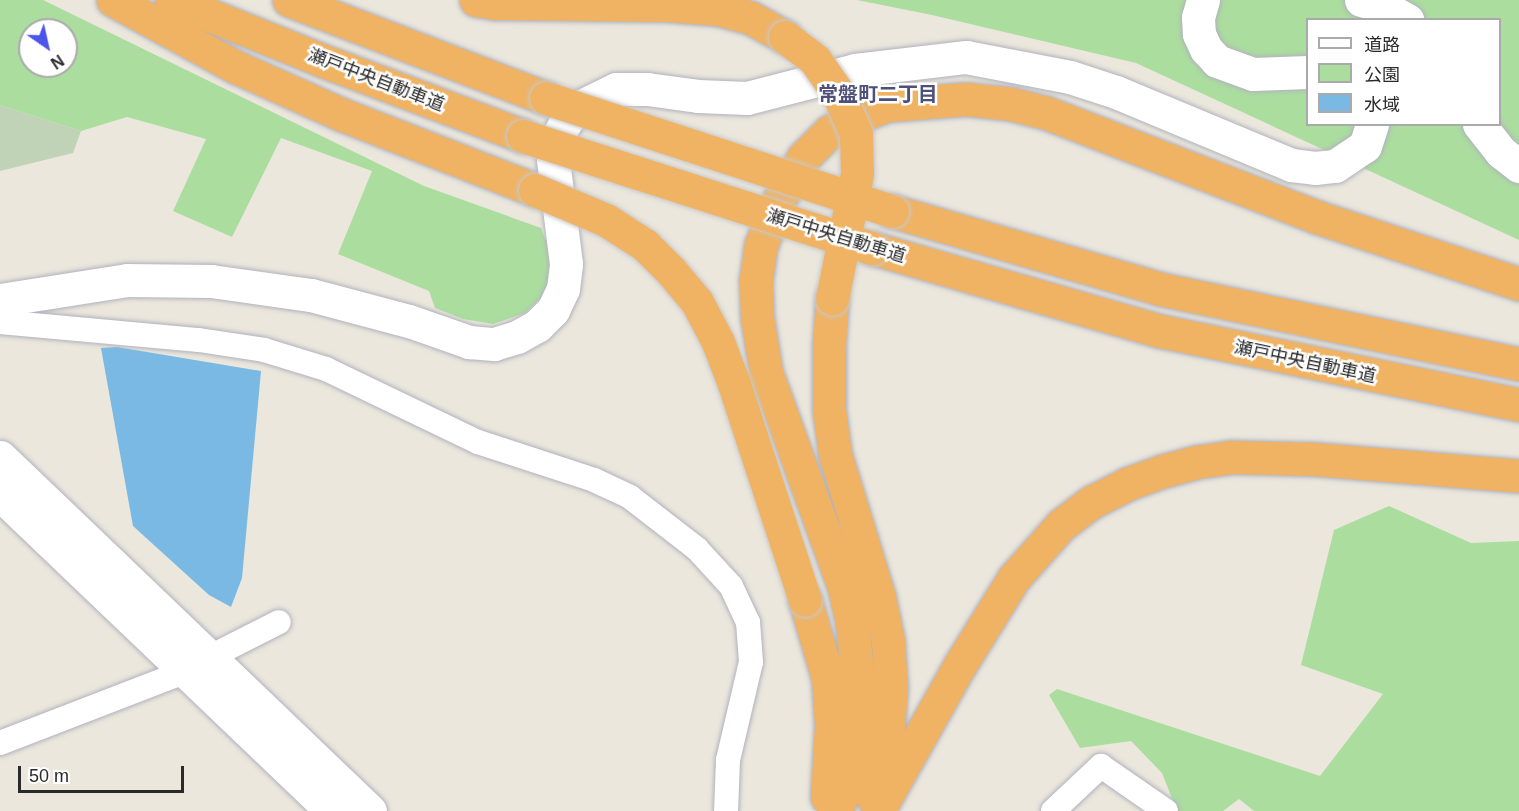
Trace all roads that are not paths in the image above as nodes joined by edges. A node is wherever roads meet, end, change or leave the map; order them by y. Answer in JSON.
{"nodes":[{"id":1,"x":112,"y":0,"type":"edge"},
{"id":2,"x":172,"y":0,"type":"edge"},
{"id":3,"x":290,"y":0,"type":"edge"},
{"id":4,"x":476,"y":0,"type":"edge"},
{"id":5,"x":1203,"y":0,"type":"edge"},
{"id":6,"x":1361,"y":0,"type":"edge"},
{"id":7,"x":1403,"y":18,"type":"edge"},
{"id":8,"x":1306,"y":72,"type":"edge"},
{"id":9,"x":1371,"y":126,"type":"edge"},
{"id":10,"x":1481,"y":126,"type":"edge"},
{"id":11,"x":1519,"y":166,"type":"edge"},
{"id":12,"x":1519,"y":284,"type":"edge"},
{"id":13,"x":0,"y":300,"type":"edge"},
{"id":14,"x":0,"y":322,"type":"edge"},
{"id":15,"x":1519,"y":364,"type":"edge"},
{"id":16,"x":1519,"y":405,"type":"edge"},
{"id":17,"x":0,"y":457,"type":"edge"},
{"id":18,"x":1519,"y":476,"type":"edge"},
{"id":19,"x":0,"y":494,"type":"edge"},
{"id":20,"x":279,"y":622,"type":"dead end"},
{"id":21,"x":199,"y":664,"type":"junction"},
{"id":22,"x":0,"y":744,"type":"edge"},
{"id":23,"x":343,"y":808,"type":"edge"},
{"id":24,"x":726,"y":811,"type":"edge"},
{"id":25,"x":825,"y":811,"type":"edge"},
{"id":26,"x":836,"y":811,"type":"edge"},
{"id":27,"x":870,"y":811,"type":"edge"},
{"id":28,"x":878,"y":811,"type":"edge"},
{"id":29,"x":1053,"y":811,"type":"edge"},
{"id":30,"x":1166,"y":811,"type":"edge"}],
"edges":[{"from":1,"to":25,"type":"highway","bridge":true},
{"from":2,"to":16,"type":"highway","name":"瀬戸中央自動車道","bridge":true},
{"from":3,"to":15,"type":"highway","bridge":true},
{"from":4,"to":27,"type":"highway","bridge":true},
{"from":5,"to":8,"type":"street"},
{"from":6,"to":7,"type":"street"},
{"from":9,"to":13,"type":"street"},
{"from":10,"to":11,"type":"street"},
{"from":12,"to":26,"type":"highway"},
{"from":14,"to":24,"type":"street"},
{"from":17,"to":21,"type":"street"},
{"from":18,"to":28,"type":"highway"},
{"from":19,"to":21,"type":"street"},
{"from":20,"to":21,"type":"street"},
{"from":21,"to":22,"type":"street"},
{"from":21,"to":23,"type":"street"},
{"from":29,"to":30,"type":"street"}]}
